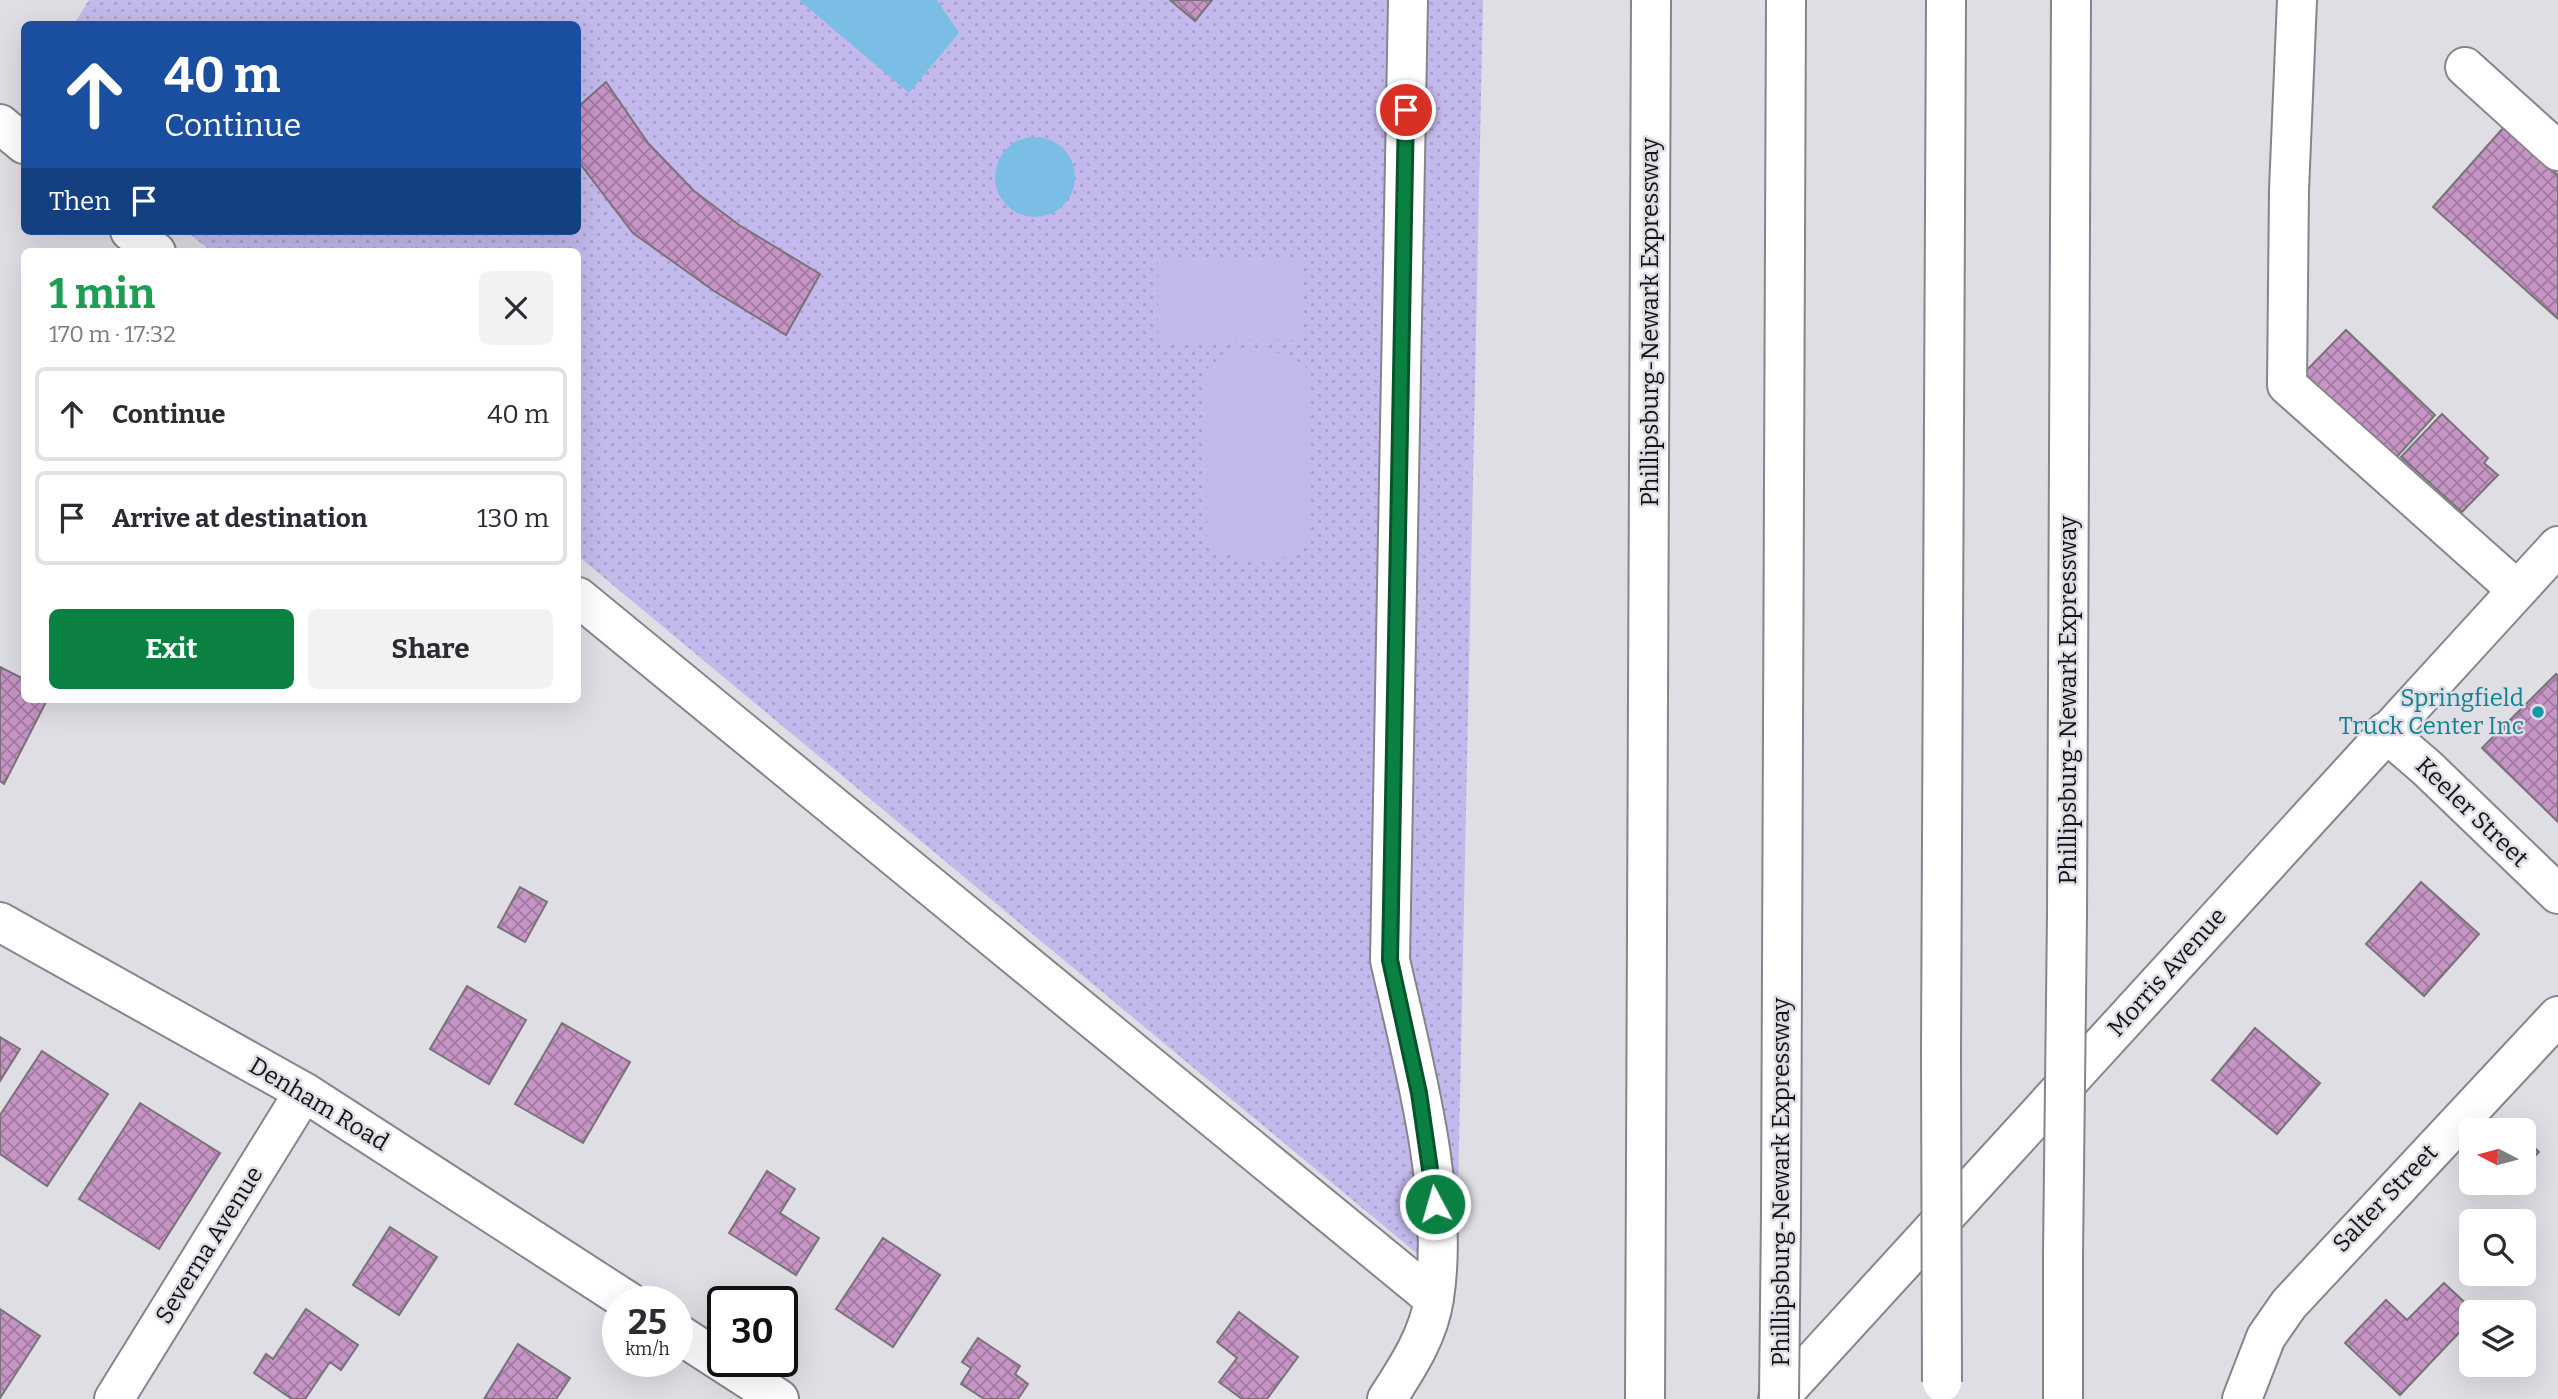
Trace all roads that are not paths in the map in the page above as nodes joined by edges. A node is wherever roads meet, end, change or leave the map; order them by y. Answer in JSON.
{"nodes":[{"id":1,"x":1408,"y":0,"type":"edge"},
{"id":2,"x":1651,"y":0,"type":"edge"},
{"id":3,"x":1786,"y":0,"type":"edge"},
{"id":4,"x":1946,"y":0,"type":"edge"},
{"id":5,"x":2071,"y":0,"type":"edge"},
{"id":6,"x":2297,"y":0,"type":"edge"},
{"id":7,"x":2465,"y":67,"type":"dead end"},
{"id":8,"x":0,"y":124,"type":"edge"},
{"id":9,"x":21,"y":142,"type":"edge"},
{"id":10,"x":2558,"y":151,"type":"edge"},
{"id":11,"x":135,"y":235,"type":"edge"},
{"id":12,"x":151,"y":248,"type":"edge"},
{"id":13,"x":2558,"y":546,"type":"edge"},
{"id":14,"x":2517,"y":590,"type":"junction"},
{"id":15,"x":581,"y":599,"type":"edge"},
{"id":16,"x":2385,"y":732,"type":"junction"},
{"id":17,"x":2558,"y":894,"type":"edge"},
{"id":18,"x":0,"y":922,"type":"edge"},
{"id":19,"x":2558,"y":1016,"type":"edge"},
{"id":20,"x":304,"y":1092,"type":"junction"},
{"id":21,"x":604,"y":1286,"type":"edge"},
{"id":22,"x":1434,"y":1299,"type":"junction"},
{"id":23,"x":693,"y":1343,"type":"edge"},
{"id":24,"x":1942,"y":1391,"type":"edge"},
{"id":25,"x":114,"y":1399,"type":"edge"},
{"id":26,"x":779,"y":1399,"type":"edge"},
{"id":27,"x":1387,"y":1399,"type":"edge"},
{"id":28,"x":1645,"y":1399,"type":"edge"},
{"id":29,"x":1778,"y":1399,"type":"edge"},
{"id":30,"x":2063,"y":1399,"type":"edge"},
{"id":31,"x":2242,"y":1399,"type":"edge"}],
"edges":[{"from":1,"to":22,"type":"main road"},
{"from":2,"to":28,"type":"main road","name":"Phillipsburg-Newark Expressway"},
{"from":3,"to":29,"type":"main road","name":"Phillipsburg-Newark Expressway","bridge":true},
{"from":4,"to":24,"type":"main road","bridge":true},
{"from":5,"to":30,"type":"main road","name":"Phillipsburg-Newark Expressway","bridge":true},
{"from":6,"to":14,"type":"main road"},
{"from":7,"to":10,"type":"main road"},
{"from":8,"to":9,"type":"main road"},
{"from":11,"to":12,"type":"main road"},
{"from":13,"to":14,"type":"main road","name":"Morris Avenue"},
{"from":14,"to":16,"type":"main road","name":"Morris Avenue"},
{"from":15,"to":22,"type":"main road"},
{"from":16,"to":17,"type":"main road","name":"Keeler Street"},
{"from":16,"to":29,"type":"main road","name":"Morris Avenue"},
{"from":18,"to":20,"type":"main road","name":"Denham Road"},
{"from":19,"to":31,"type":"main road","name":"Salter Street"},
{"from":20,"to":21,"type":"main road","name":"Denham Road"},
{"from":20,"to":25,"type":"main road","name":"Severna Avenue"},
{"from":22,"to":27,"type":"main road"},
{"from":23,"to":26,"type":"main road"}]}
